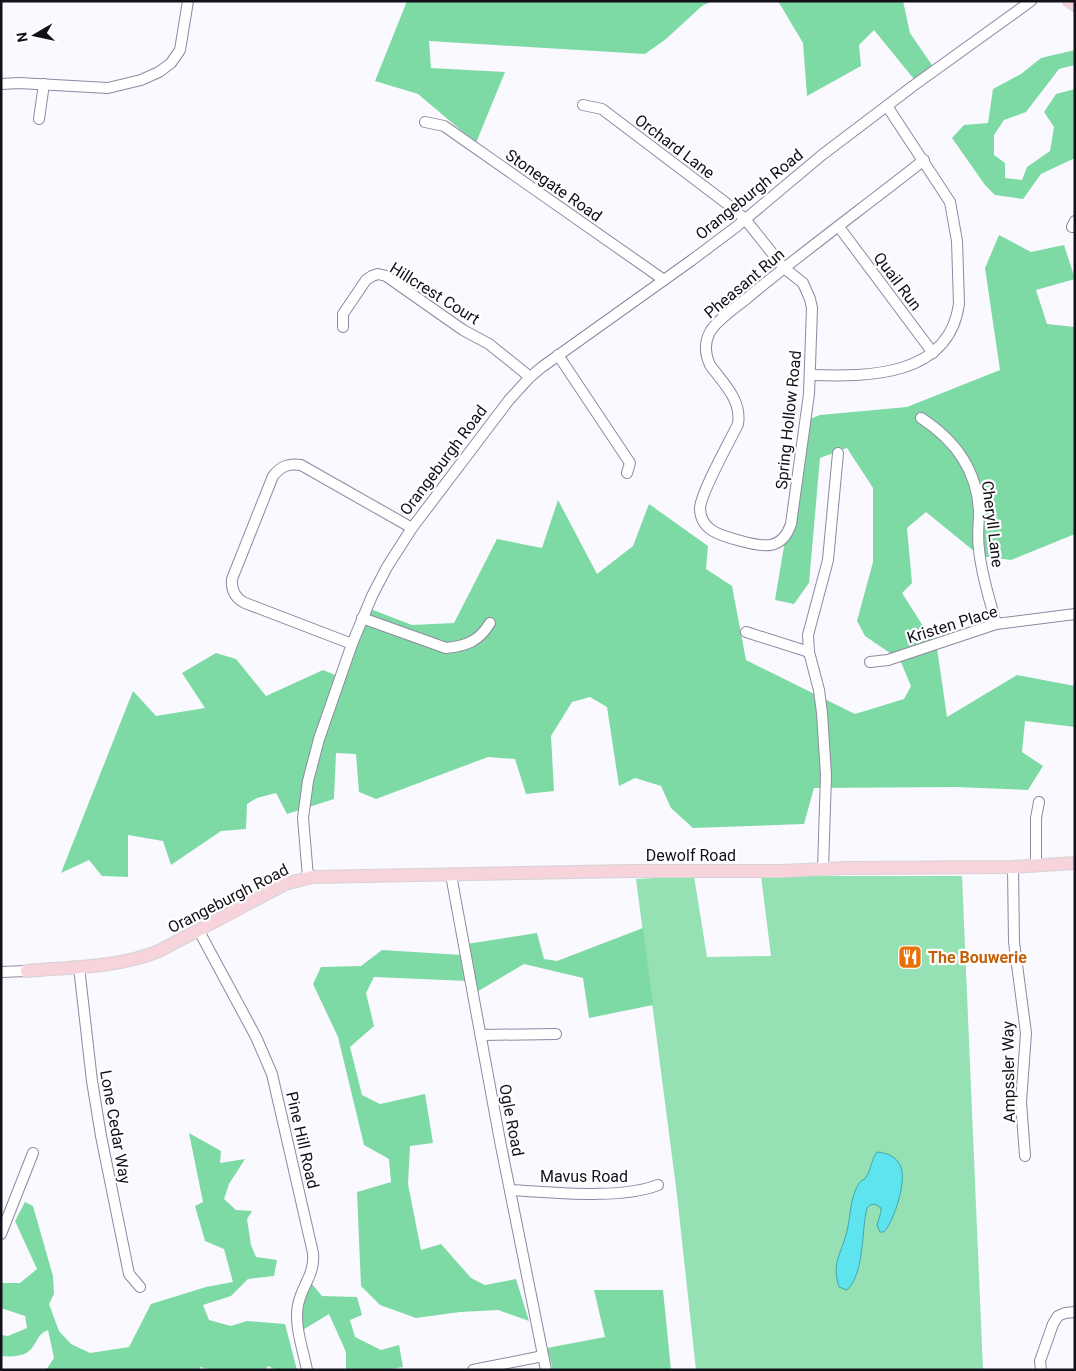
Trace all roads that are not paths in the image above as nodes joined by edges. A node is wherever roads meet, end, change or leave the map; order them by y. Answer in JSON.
{"nodes":[{"id":1,"x":188,"y":1,"type":"edge"},
{"id":2,"x":1031,"y":1,"type":"edge"},
{"id":3,"x":1070,"y":1,"type":"edge"},
{"id":4,"x":1075,"y":5,"type":"edge"},
{"id":5,"x":1,"y":84,"type":"edge"},
{"id":6,"x":44,"y":84,"type":"junction"},
{"id":7,"x":583,"y":105,"type":"dead end"},
{"id":8,"x":887,"y":106,"type":"junction"},
{"id":9,"x":39,"y":120,"type":"dead end"},
{"id":10,"x":425,"y":122,"type":"dead end"},
{"id":11,"x":924,"y":160,"type":"junction"},
{"id":12,"x":746,"y":219,"type":"junction"},
{"id":13,"x":839,"y":227,"type":"junction"},
{"id":14,"x":784,"y":268,"type":"junction"},
{"id":15,"x":664,"y":280,"type":"junction"},
{"id":16,"x":343,"y":327,"type":"dead end"},
{"id":17,"x":933,"y":353,"type":"junction"},
{"id":18,"x":558,"y":355,"type":"junction"},
{"id":19,"x":810,"y":375,"type":"junction"},
{"id":20,"x":530,"y":376,"type":"junction"},
{"id":21,"x":921,"y":418,"type":"dead end"},
{"id":22,"x":838,"y":454,"type":"dead end"},
{"id":23,"x":627,"y":473,"type":"dead end"},
{"id":24,"x":412,"y":528,"type":"junction"},
{"id":25,"x":737,"y":540,"type":"joint"},
{"id":26,"x":1075,"y":614,"type":"edge"},
{"id":27,"x":362,"y":618,"type":"junction"},
{"id":28,"x":490,"y":623,"type":"dead end"},
{"id":29,"x":996,"y":624,"type":"junction"},
{"id":30,"x":746,"y":632,"type":"dead end"},
{"id":31,"x":352,"y":644,"type":"junction"},
{"id":32,"x":809,"y":652,"type":"junction"},
{"id":33,"x":870,"y":662,"type":"dead end"},
{"id":34,"x":1039,"y":802,"type":"dead end"},
{"id":35,"x":1075,"y":863,"type":"edge"},
{"id":36,"x":1036,"y":866,"type":"junction"},
{"id":37,"x":1013,"y":867,"type":"junction"},
{"id":38,"x":824,"y":869,"type":"junction"},
{"id":39,"x":451,"y":875,"type":"junction"},
{"id":40,"x":308,"y":877,"type":"junction"},
{"id":41,"x":199,"y":930,"type":"junction"},
{"id":42,"x":80,"y":967,"type":"junction"},
{"id":43,"x":26,"y":971,"type":"joint"},
{"id":44,"x":1,"y":972,"type":"edge"},
{"id":45,"x":556,"y":1034,"type":"dead end"},
{"id":46,"x":481,"y":1035,"type":"junction"},
{"id":47,"x":33,"y":1153,"type":"dead end"},
{"id":48,"x":1025,"y":1156,"type":"dead end"},
{"id":49,"x":658,"y":1185,"type":"dead end"},
{"id":50,"x":510,"y":1190,"type":"junction"},
{"id":51,"x":1,"y":1234,"type":"edge"},
{"id":52,"x":140,"y":1287,"type":"dead end"},
{"id":53,"x":1075,"y":1312,"type":"edge"},
{"id":54,"x":543,"y":1356,"type":"junction"},
{"id":55,"x":307,"y":1370,"type":"edge"},
{"id":56,"x":473,"y":1370,"type":"edge"},
{"id":57,"x":546,"y":1370,"type":"edge"},
{"id":58,"x":1041,"y":1370,"type":"edge"}],
"edges":[{"from":1,"to":6,"type":"street"},
{"from":2,"to":8,"type":"street","name":"Orangeburgh Road"},
{"from":3,"to":4,"type":"main road"},
{"from":5,"to":6,"type":"street"},
{"from":6,"to":9,"type":"street"},
{"from":7,"to":12,"type":"street","name":"Orchard Lane"},
{"from":8,"to":11,"type":"street"},
{"from":8,"to":12,"type":"street","name":"Orangeburgh Road"},
{"from":10,"to":15,"type":"street","name":"Stonegate Road"},
{"from":11,"to":13,"type":"street","name":"Pheasant Run"},
{"from":11,"to":17,"type":"street"},
{"from":12,"to":14,"type":"street","name":"Spring Hollow Road"},
{"from":12,"to":15,"type":"street","name":"Orangeburgh Road"},
{"from":13,"to":14,"type":"street","name":"Pheasant Run"},
{"from":13,"to":17,"type":"street","name":"Quail Run"},
{"from":14,"to":19,"type":"street","name":"Spring Hollow Road"},
{"from":14,"to":25,"type":"street","name":"Pheasant Run"},
{"from":15,"to":18,"type":"street","name":"Orangeburgh Road"},
{"from":16,"to":20,"type":"street","name":"Hillcrest Court"},
{"from":17,"to":19,"type":"street"},
{"from":18,"to":20,"type":"street","name":"Orangeburgh Road"},
{"from":18,"to":23,"type":"street"},
{"from":19,"to":25,"type":"street","name":"Spring Hollow Road"},
{"from":20,"to":24,"type":"street","name":"Orangeburgh Road"},
{"from":21,"to":29,"type":"street","name":"Cheryll Lane"},
{"from":22,"to":32,"type":"street"},
{"from":24,"to":27,"type":"street","name":"Orangeburgh Road"},
{"from":24,"to":31,"type":"street"},
{"from":26,"to":29,"type":"street","name":"Kristen Place"},
{"from":27,"to":28,"type":"street"},
{"from":27,"to":31,"type":"street","name":"Orangeburgh Road"},
{"from":29,"to":33,"type":"street","name":"Kristen Place"},
{"from":30,"to":32,"type":"street"},
{"from":31,"to":40,"type":"street","name":"Orangeburgh Road"},
{"from":32,"to":38,"type":"street"},
{"from":34,"to":36,"type":"street"},
{"from":35,"to":36,"type":"main road","name":"Dewolf Road"},
{"from":36,"to":37,"type":"main road","name":"Dewolf Road"},
{"from":37,"to":38,"type":"main road","name":"Dewolf Road"},
{"from":37,"to":48,"type":"street","name":"Ampssler Way"},
{"from":38,"to":39,"type":"main road","name":"Dewolf Road"},
{"from":39,"to":40,"type":"main road","name":"Dewolf Road"},
{"from":39,"to":46,"type":"street","name":"Ogle Road"},
{"from":40,"to":41,"type":"main road","name":"Orangeburgh Road"},
{"from":41,"to":42,"type":"main road","name":"Orangeburgh Road"},
{"from":41,"to":55,"type":"street","name":"Pine Hill Road"},
{"from":42,"to":43,"type":"main road","name":"Orangeburgh Road"},
{"from":42,"to":52,"type":"street","name":"Lone Cedar Way"},
{"from":43,"to":44,"type":"street"},
{"from":45,"to":46,"type":"street"},
{"from":46,"to":50,"type":"street","name":"Ogle Road"},
{"from":47,"to":51,"type":"street"},
{"from":49,"to":50,"type":"street","name":"Mavus Road"},
{"from":50,"to":54,"type":"street","name":"Ogle Road"},
{"from":53,"to":58,"type":"street"},
{"from":54,"to":56,"type":"street"},
{"from":54,"to":57,"type":"street","name":"Ogle Road"}]}
